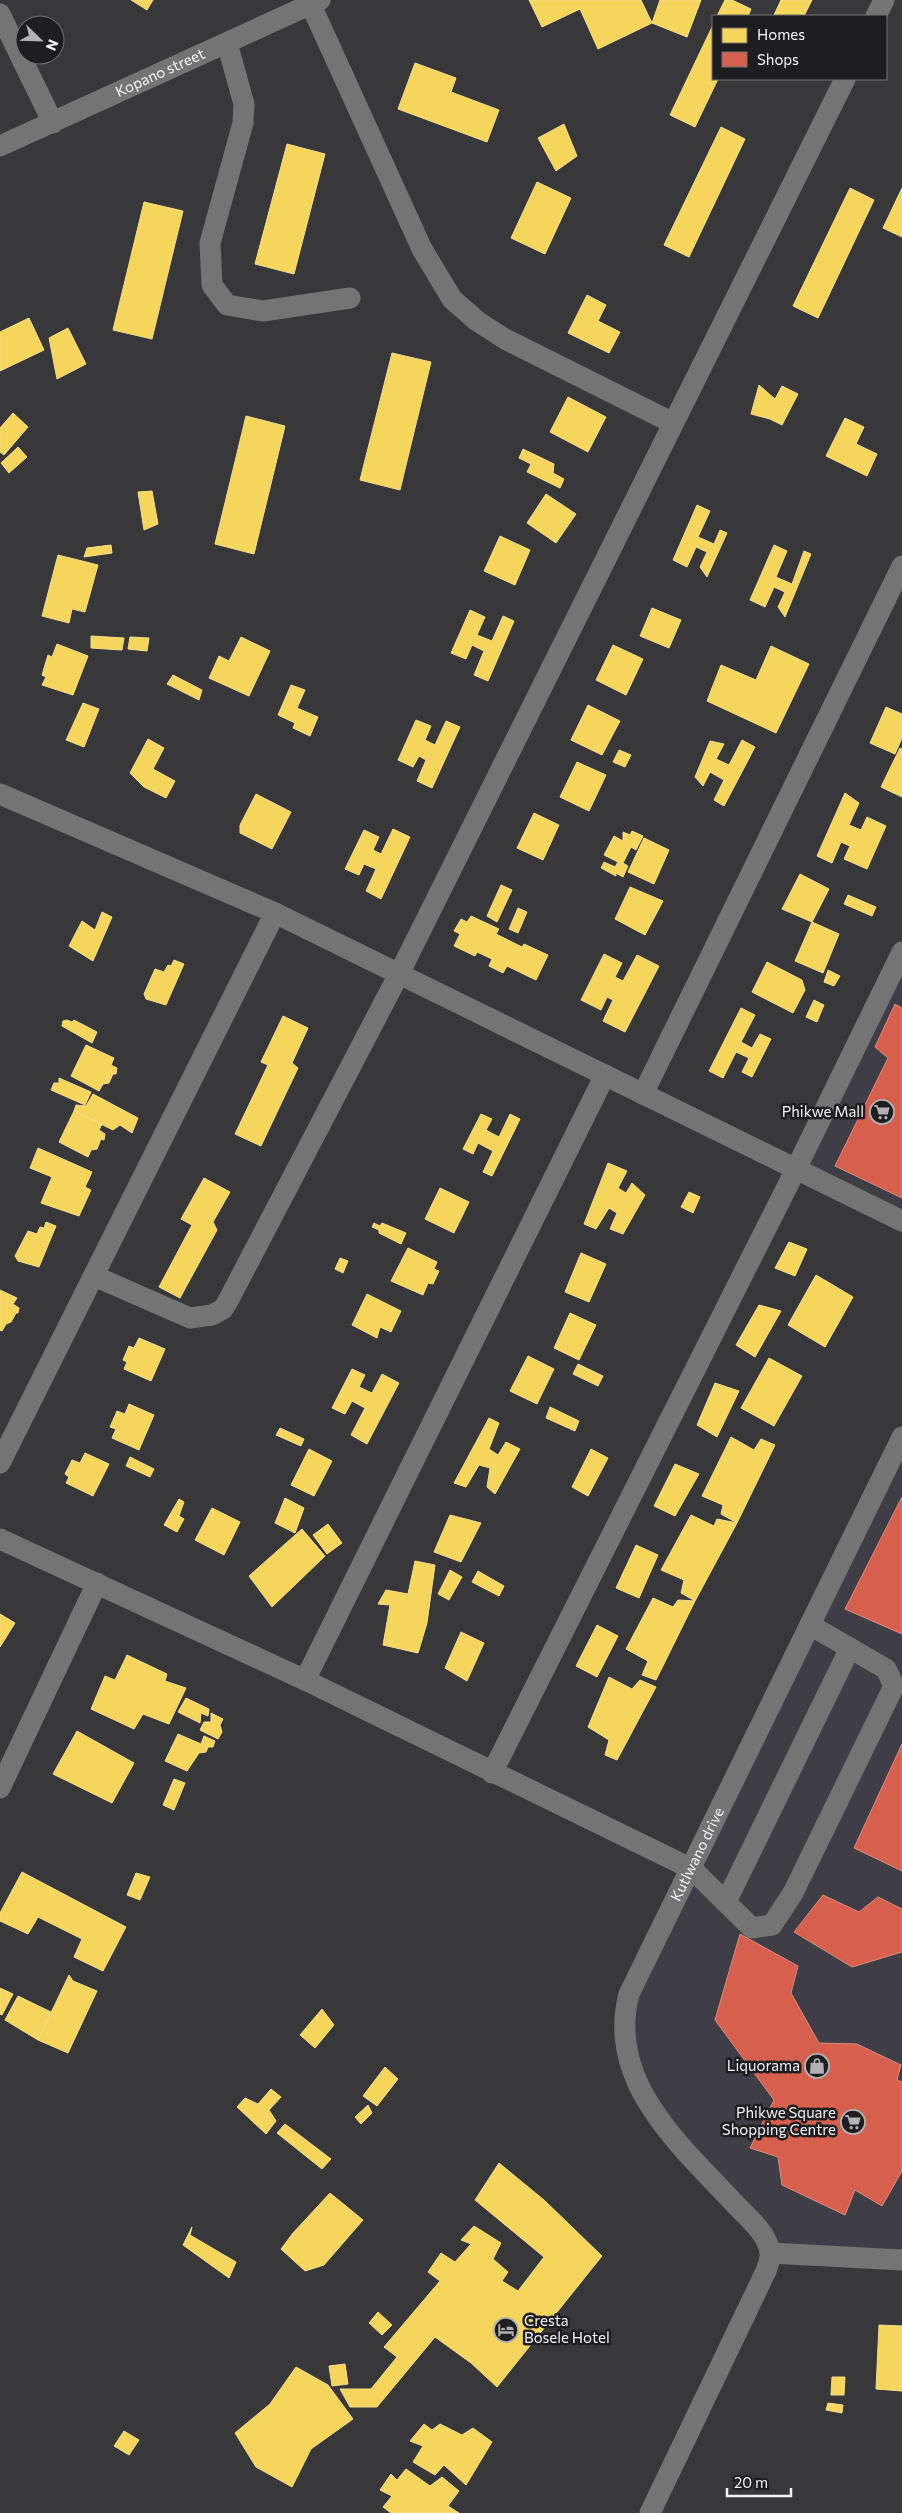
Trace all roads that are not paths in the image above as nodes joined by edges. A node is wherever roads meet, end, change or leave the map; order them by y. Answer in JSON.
{"nodes":[{"id":1,"x":884,"y":0,"type":"edge"},
{"id":2,"x":316,"y":2,"type":"edge"},
{"id":3,"x":0,"y":14,"type":"edge"},
{"id":4,"x":876,"y":15,"type":"edge"},
{"id":5,"x":227,"y":43,"type":"junction"},
{"id":6,"x":844,"y":80,"type":"edge"},
{"id":7,"x":53,"y":123,"type":"junction"},
{"id":8,"x":0,"y":146,"type":"edge"},
{"id":9,"x":350,"y":298,"type":"dead end"},
{"id":10,"x":673,"y":423,"type":"junction"},
{"id":11,"x":902,"y":566,"type":"edge"},
{"id":12,"x":0,"y":794,"type":"edge"},
{"id":13,"x":275,"y":913,"type":"junction"},
{"id":14,"x":902,"y":952,"type":"edge"},
{"id":15,"x":398,"y":974,"type":"junction"},
{"id":16,"x":605,"y":1075,"type":"junction"},
{"id":17,"x":643,"y":1094,"type":"junction"},
{"id":18,"x":796,"y":1169,"type":"junction"},
{"id":19,"x":902,"y":1221,"type":"edge"},
{"id":20,"x":94,"y":1276,"type":"junction"},
{"id":21,"x":902,"y":1437,"type":"edge"},
{"id":22,"x":0,"y":1463,"type":"edge"},
{"id":23,"x":0,"y":1538,"type":"edge"},
{"id":24,"x":97,"y":1583,"type":"junction"},
{"id":25,"x":810,"y":1625,"type":"junction"},
{"id":26,"x":850,"y":1648,"type":"junction"},
{"id":27,"x":305,"y":1680,"type":"junction"},
{"id":28,"x":492,"y":1772,"type":"junction"},
{"id":29,"x":0,"y":1788,"type":"edge"},
{"id":30,"x":692,"y":1869,"type":"junction"},
{"id":31,"x":726,"y":1902,"type":"junction"},
{"id":32,"x":770,"y":2253,"type":"junction"},
{"id":33,"x":902,"y":2260,"type":"edge"},
{"id":34,"x":650,"y":2513,"type":"edge"}],
"edges":[{"from":1,"to":4,"type":"street"},
{"from":2,"to":5,"type":"street","name":"Kopano street"},
{"from":2,"to":10,"type":"street"},
{"from":3,"to":7,"type":"street"},
{"from":5,"to":7,"type":"street","name":"Kopano street"},
{"from":5,"to":9,"type":"street"},
{"from":6,"to":10,"type":"street"},
{"from":7,"to":8,"type":"street","name":"Kopano street"},
{"from":10,"to":15,"type":"street"},
{"from":11,"to":17,"type":"street"},
{"from":12,"to":13,"type":"street"},
{"from":13,"to":15,"type":"street"},
{"from":13,"to":20,"type":"street"},
{"from":14,"to":18,"type":"street"},
{"from":15,"to":16,"type":"street"},
{"from":15,"to":20,"type":"street"},
{"from":16,"to":17,"type":"street"},
{"from":16,"to":27,"type":"street"},
{"from":17,"to":18,"type":"street"},
{"from":18,"to":19,"type":"street"},
{"from":18,"to":28,"type":"street"},
{"from":20,"to":22,"type":"street"},
{"from":21,"to":25,"type":"street","name":"Kutlwano drive"},
{"from":23,"to":24,"type":"street"},
{"from":24,"to":27,"type":"street"},
{"from":24,"to":29,"type":"street"},
{"from":25,"to":26,"type":"street"},
{"from":25,"to":30,"type":"street","name":"Kutlwano drive"},
{"from":26,"to":31,"type":"street"},
{"from":26,"to":31,"type":"street"},
{"from":27,"to":28,"type":"street"},
{"from":28,"to":30,"type":"street"},
{"from":30,"to":31,"type":"street"},
{"from":30,"to":32,"type":"street","name":"Kutlwano drive"},
{"from":32,"to":33,"type":"street"},
{"from":32,"to":34,"type":"street"}]}
